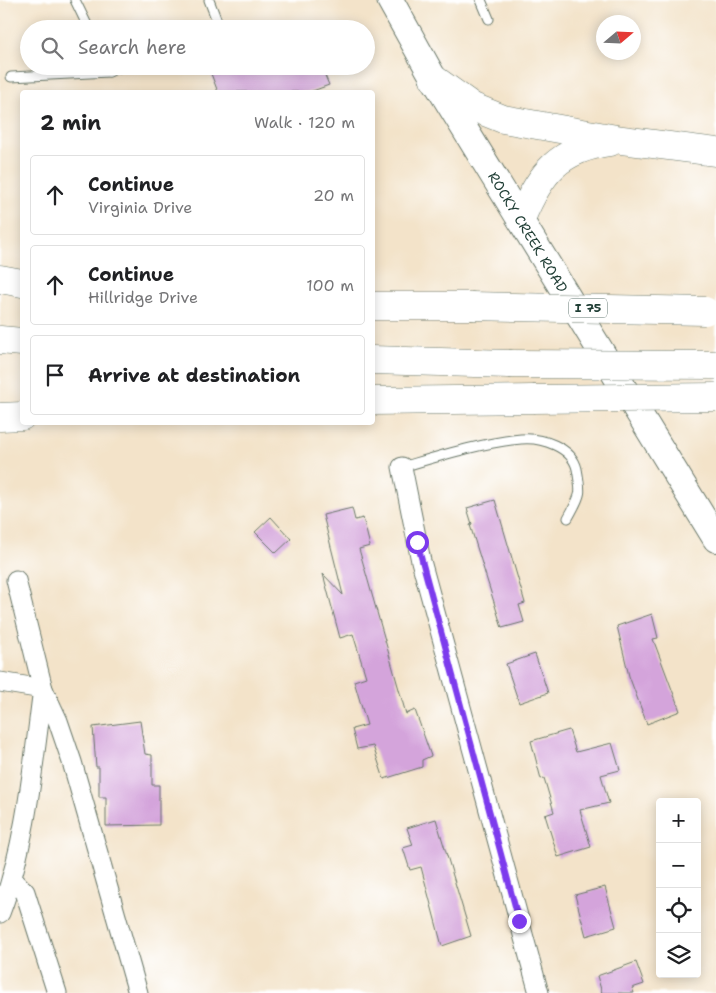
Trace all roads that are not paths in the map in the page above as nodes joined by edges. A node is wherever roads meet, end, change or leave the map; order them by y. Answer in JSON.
{"nodes":[{"id":1,"x":75,"y":0,"type":"edge"},
{"id":2,"x":209,"y":0,"type":"edge"},
{"id":3,"x":390,"y":0,"type":"edge"},
{"id":4,"x":481,"y":0,"type":"edge"},
{"id":5,"x":489,"y":19,"type":"dead end"},
{"id":6,"x":84,"y":20,"type":"edge"},
{"id":7,"x":217,"y":20,"type":"edge"},
{"id":8,"x":25,"y":75,"type":"edge"},
{"id":9,"x":11,"y":76,"type":"dead end"},
{"id":10,"x":434,"y":79,"type":"junction"},
{"id":11,"x":622,"y":140,"type":"junction"},
{"id":12,"x":716,"y":152,"type":"edge"},
{"id":13,"x":521,"y":219,"type":"junction"},
{"id":14,"x":0,"y":280,"type":"edge"},
{"id":15,"x":20,"y":282,"type":"edge"},
{"id":16,"x":375,"y":306,"type":"edge"},
{"id":17,"x":710,"y":311,"type":"edge"},
{"id":18,"x":0,"y":340,"type":"edge"},
{"id":19,"x":20,"y":342,"type":"edge"},
{"id":20,"x":375,"y":360,"type":"edge"},
{"id":21,"x":716,"y":365,"type":"edge"},
{"id":22,"x":716,"y":397,"type":"edge"},
{"id":23,"x":375,"y":401,"type":"edge"},
{"id":24,"x":20,"y":416,"type":"edge"},
{"id":25,"x":0,"y":417,"type":"edge"},
{"id":26,"x":402,"y":467,"type":"joint"},
{"id":27,"x":568,"y":518,"type":"dead end"},
{"id":28,"x":716,"y":539,"type":"edge"},
{"id":29,"x":16,"y":580,"type":"dead end"},
{"id":30,"x":0,"y":682,"type":"edge"},
{"id":31,"x":42,"y":689,"type":"junction"},
{"id":32,"x":13,"y":880,"type":"junction"},
{"id":33,"x":0,"y":914,"type":"edge"},
{"id":34,"x":57,"y":993,"type":"edge"},
{"id":35,"x":138,"y":993,"type":"edge"},
{"id":36,"x":539,"y":993,"type":"edge"}],
"edges":[{"from":1,"to":6,"type":"lane"},
{"from":2,"to":7,"type":"lane"},
{"from":3,"to":10,"type":"street","name":"ROCKY CREEK ROAD"},
{"from":4,"to":5,"type":"lane"},
{"from":8,"to":9,"type":"lane"},
{"from":10,"to":11,"type":"highway"},
{"from":10,"to":13,"type":"street","name":"ROCKY CREEK ROAD"},
{"from":11,"to":12,"type":"highway"},
{"from":11,"to":13,"type":"highway"},
{"from":13,"to":28,"type":"street","name":"ROCKY CREEK ROAD"},
{"from":14,"to":15,"type":"highway"},
{"from":16,"to":17,"type":"highway","number":"I 75","bridge":true},
{"from":18,"to":19,"type":"highway"},
{"from":20,"to":21,"type":"highway","bridge":true},
{"from":22,"to":23,"type":"highway","bridge":true},
{"from":24,"to":25,"type":"highway"},
{"from":26,"to":27,"type":"lane"},
{"from":26,"to":36,"type":"street"},
{"from":29,"to":31,"type":"street"},
{"from":30,"to":31,"type":"street"},
{"from":31,"to":32,"type":"street"},
{"from":31,"to":35,"type":"street"},
{"from":32,"to":33,"type":"street"},
{"from":32,"to":34,"type":"street"}]}
